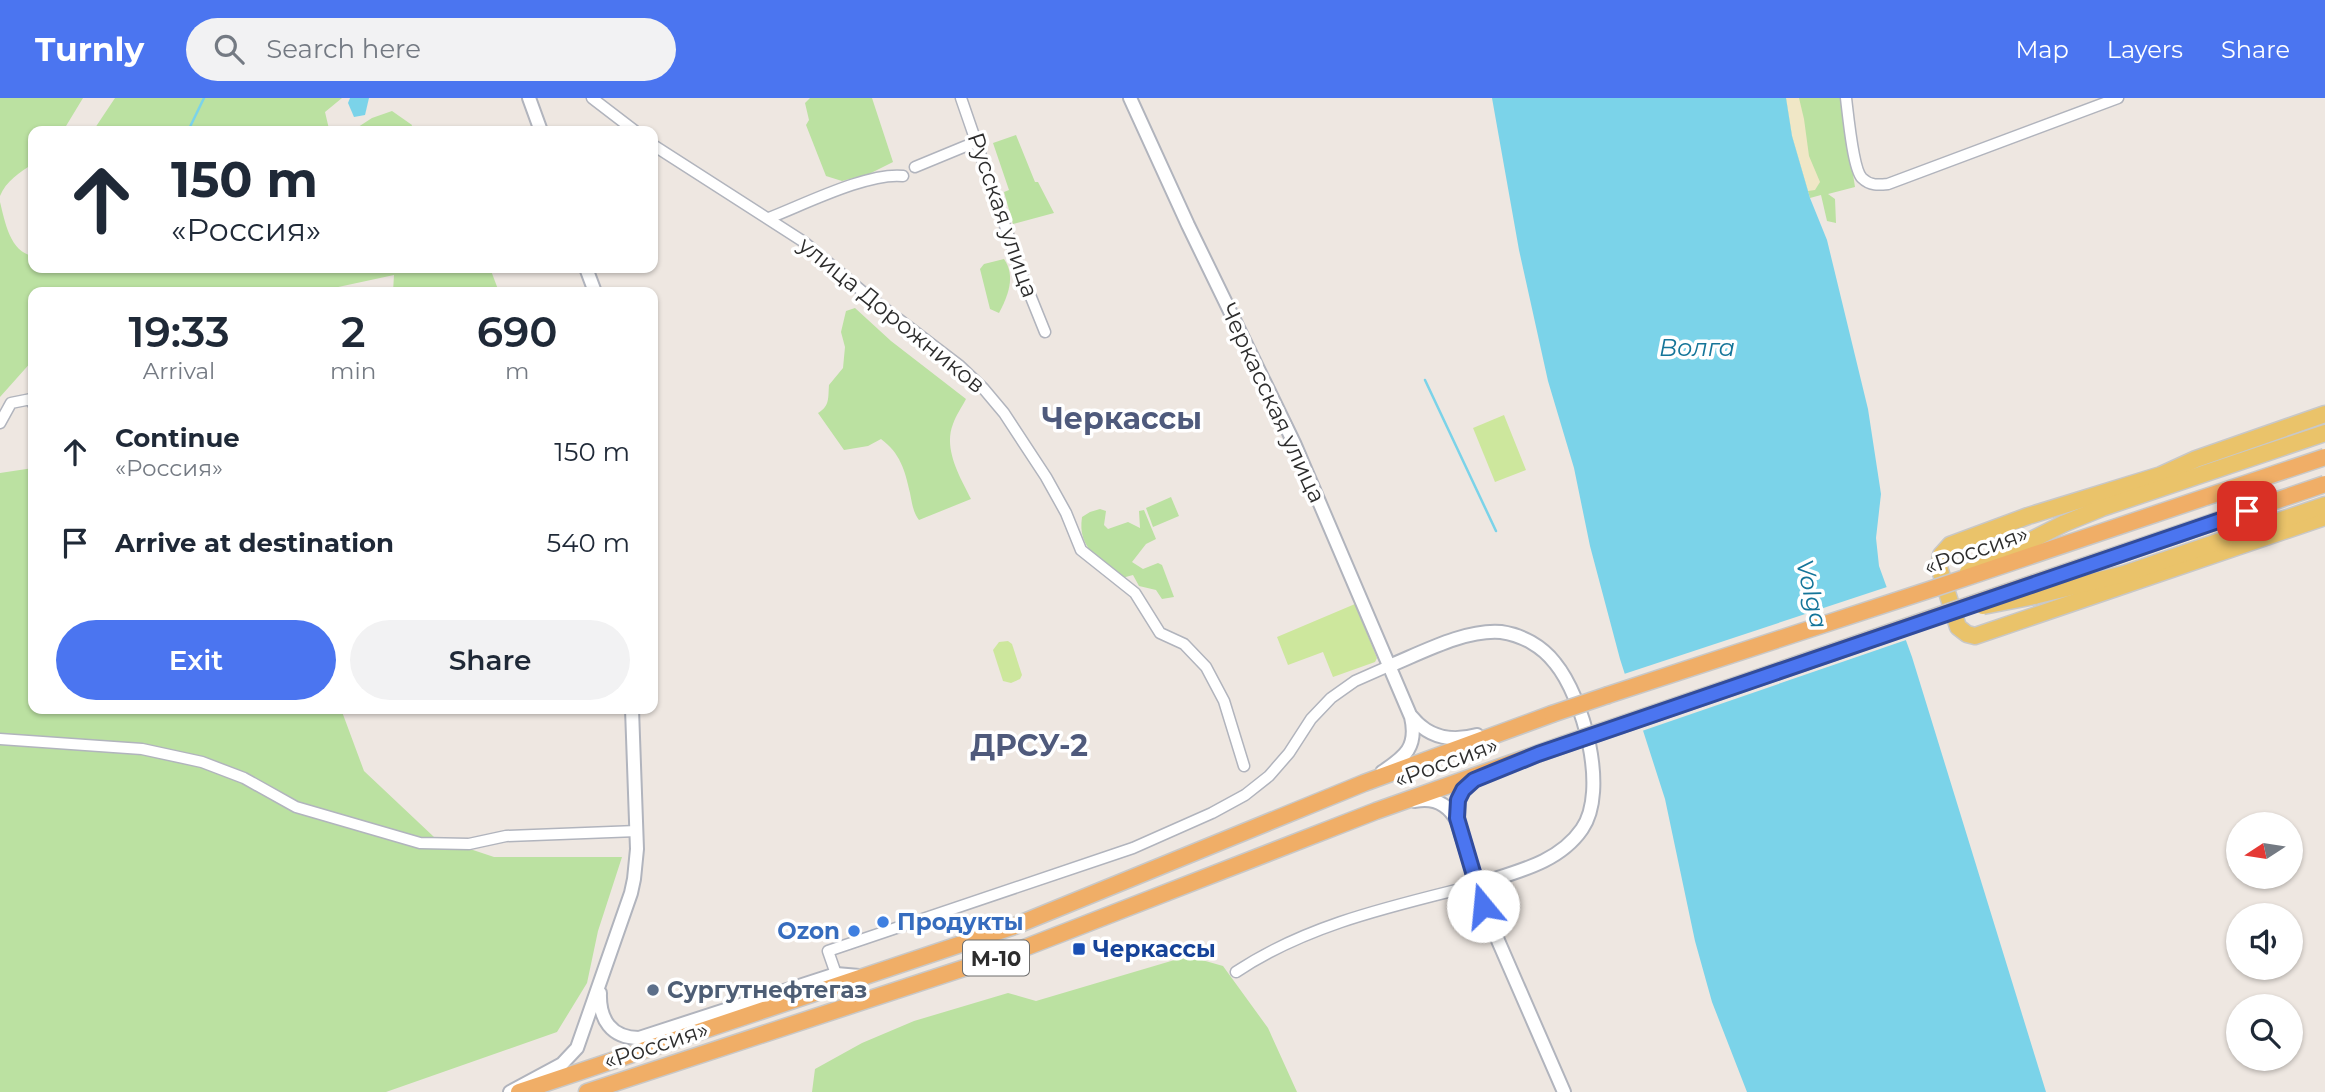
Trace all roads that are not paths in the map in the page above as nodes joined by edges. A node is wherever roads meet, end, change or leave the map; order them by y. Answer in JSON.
{"nodes":[{"id":1,"x":592,"y":98,"type":"edge"},
{"id":2,"x":961,"y":98,"type":"edge"},
{"id":3,"x":1130,"y":98,"type":"edge"},
{"id":4,"x":1846,"y":98,"type":"edge"},
{"id":5,"x":2118,"y":98,"type":"edge"},
{"id":6,"x":532,"y":101,"type":"edge"},
{"id":7,"x":540,"y":126,"type":"edge"},
{"id":8,"x":628,"y":126,"type":"edge"},
{"id":9,"x":978,"y":141,"type":"junction"},
{"id":10,"x":658,"y":148,"type":"edge"},
{"id":11,"x":915,"y":167,"type":"dead end"},
{"id":12,"x":903,"y":176,"type":"dead end"},
{"id":13,"x":769,"y":218,"type":"junction"},
{"id":14,"x":1045,"y":332,"type":"dead end"},
{"id":15,"x":28,"y":400,"type":"edge"},
{"id":16,"x":2325,"y":414,"type":"edge"},
{"id":17,"x":0,"y":423,"type":"edge"},
{"id":18,"x":2325,"y":433,"type":"edge"},
{"id":19,"x":2325,"y":457,"type":"edge"},
{"id":20,"x":2325,"y":484,"type":"edge"},
{"id":21,"x":2325,"y":505,"type":"edge"},
{"id":22,"x":2325,"y":517,"type":"edge"},
{"id":23,"x":1934,"y":588,"type":"junction"},
{"id":24,"x":1943,"y":614,"type":"junction"},
{"id":25,"x":1389,"y":666,"type":"junction"},
{"id":26,"x":1408,"y":710,"type":"junction"},
{"id":27,"x":632,"y":714,"type":"edge"},
{"id":28,"x":1528,"y":722,"type":"junction"},
{"id":29,"x":0,"y":739,"type":"edge"},
{"id":30,"x":1538,"y":754,"type":"junction"},
{"id":31,"x":1244,"y":766,"type":"dead end"},
{"id":32,"x":1364,"y":783,"type":"junction"},
{"id":33,"x":1376,"y":811,"type":"junction"},
{"id":34,"x":1458,"y":821,"type":"junction"},
{"id":35,"x":637,"y":831,"type":"junction"},
{"id":36,"x":1476,"y":885,"type":"junction"},
{"id":37,"x":1236,"y":972,"type":"dead end"},
{"id":38,"x":836,"y":974,"type":"junction"},
{"id":39,"x":860,"y":976,"type":"junction"},
{"id":40,"x":600,"y":982,"type":"junction"},
{"id":41,"x":510,"y":1092,"type":"edge"},
{"id":42,"x":519,"y":1092,"type":"edge"},
{"id":43,"x":587,"y":1092,"type":"edge"},
{"id":44,"x":1564,"y":1092,"type":"edge"}],
"edges":[{"from":1,"to":8,"type":"street"},
{"from":2,"to":9,"type":"street","name":"Русская улица"},
{"from":3,"to":25,"type":"street","name":"Черкасская улица"},
{"from":4,"to":5,"type":"street"},
{"from":6,"to":7,"type":"street"},
{"from":9,"to":11,"type":"street"},
{"from":9,"to":14,"type":"street","name":"Русская улица"},
{"from":10,"to":13,"type":"street","name":"улица Дорожников"},
{"from":12,"to":13,"type":"street"},
{"from":13,"to":31,"type":"street","name":"улица Дорожников"},
{"from":15,"to":17,"type":"street"},
{"from":16,"to":22,"type":"main road"},
{"from":18,"to":23,"type":"main road","bridge":true},
{"from":19,"to":23,"type":"highway","name":"«Россия»","number":"М-10","bridge":true},
{"from":20,"to":24,"type":"highway","name":"«Россия»","number":"М-10","bridge":true},
{"from":21,"to":24,"type":"main road","bridge":true},
{"from":23,"to":28,"type":"highway","name":"«Россия»","number":"М-10","bridge":true},
{"from":24,"to":30,"type":"highway","name":"«Россия»","number":"М-10","bridge":true},
{"from":25,"to":26,"type":"street","name":"Черкасская улица"},
{"from":25,"to":36,"type":"street"},
{"from":25,"to":38,"type":"street"},
{"from":26,"to":28,"type":"street","name":"Черкасская улица"},
{"from":26,"to":32,"type":"street","name":"Черкасская улица"},
{"from":27,"to":35,"type":"street"},
{"from":28,"to":32,"type":"highway","name":"«Россия»","number":"М-10"},
{"from":29,"to":35,"type":"street"},
{"from":30,"to":33,"type":"highway","name":"«Россия»","number":"М-10"},
{"from":30,"to":34,"type":"street"},
{"from":32,"to":39,"type":"highway","name":"«Россия»","number":"М-10"},
{"from":33,"to":34,"type":"street"},
{"from":33,"to":43,"type":"highway","name":"«Россия»","number":"М-10"},
{"from":34,"to":36,"type":"street"},
{"from":35,"to":40,"type":"street"},
{"from":36,"to":37,"type":"street"},
{"from":36,"to":44,"type":"street"},
{"from":38,"to":39,"type":"street"},
{"from":38,"to":40,"type":"street"},
{"from":39,"to":42,"type":"highway","name":"«Россия»","number":"М-10"},
{"from":40,"to":41,"type":"street"}]}
